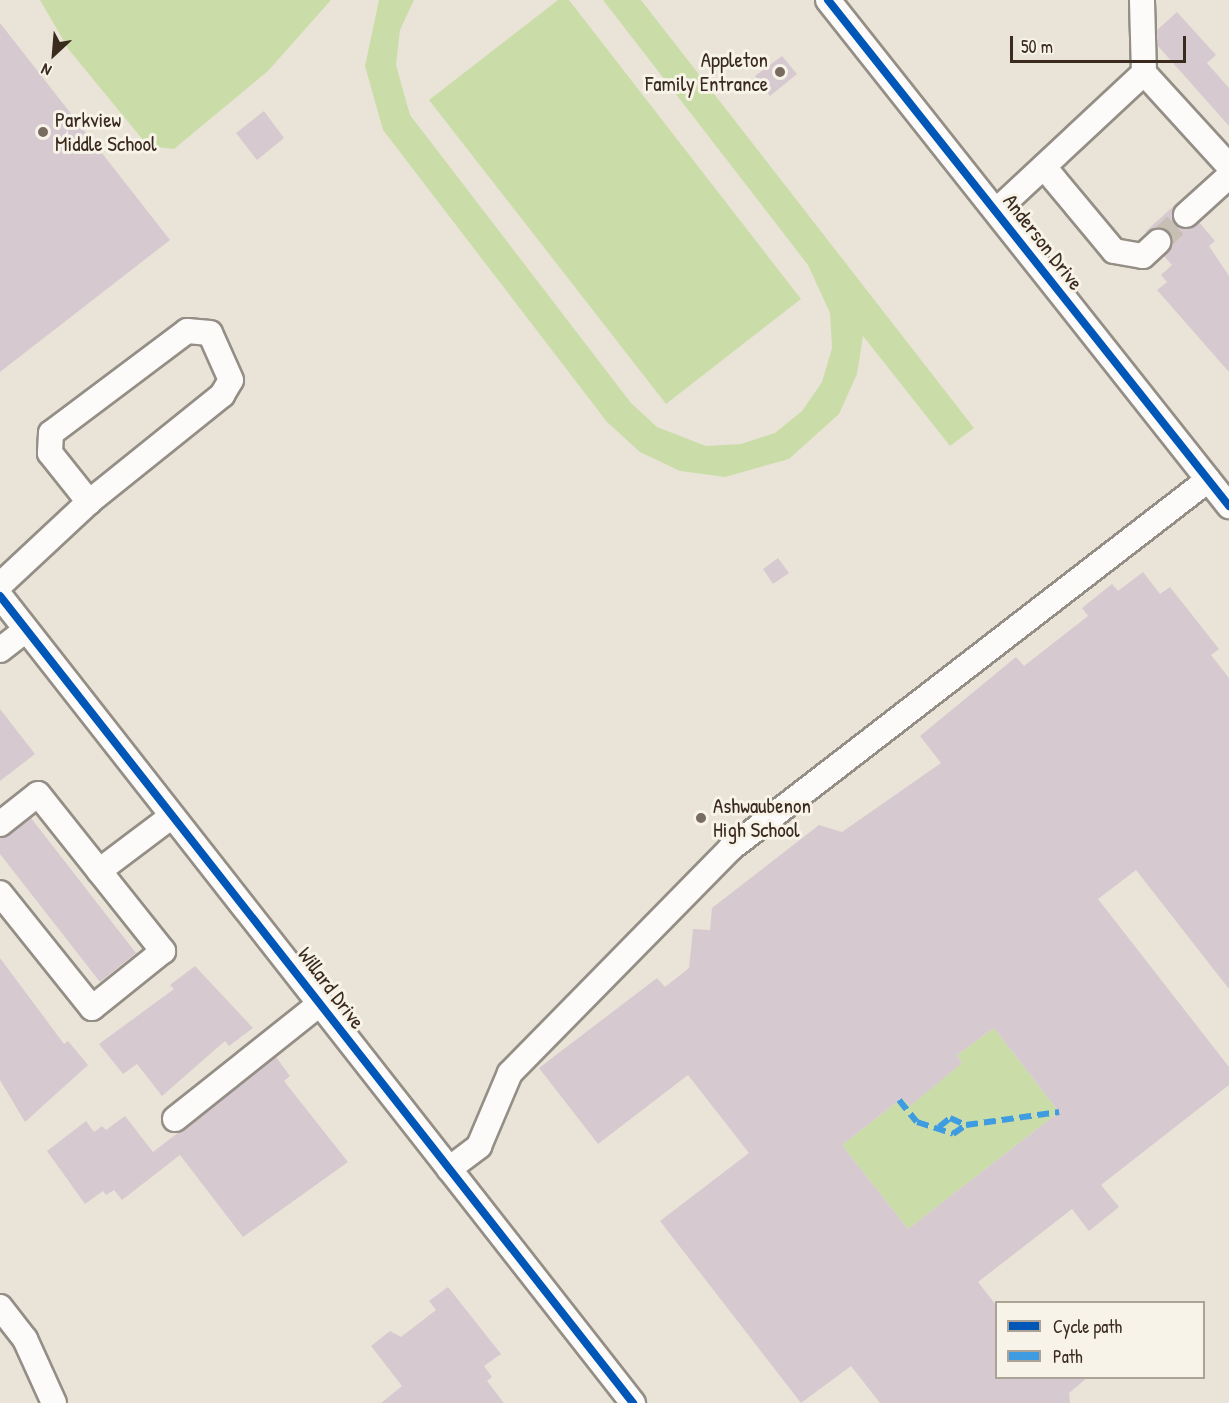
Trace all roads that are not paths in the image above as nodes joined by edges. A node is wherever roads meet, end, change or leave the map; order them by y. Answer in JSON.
{"nodes":[{"id":1,"x":828,"y":0,"type":"edge"},
{"id":2,"x":1146,"y":2,"type":"edge"},
{"id":3,"x":1144,"y":73,"type":"junction"},
{"id":4,"x":1229,"y":166,"type":"edge"},
{"id":5,"x":1044,"y":167,"type":"junction"},
{"id":6,"x":1229,"y":176,"type":"edge"},
{"id":7,"x":996,"y":211,"type":"junction"},
{"id":8,"x":1186,"y":215,"type":"tunnel mouth"},
{"id":9,"x":1158,"y":242,"type":"tunnel mouth"},
{"id":10,"x":1208,"y":480,"type":"junction"},
{"id":11,"x":89,"y":502,"type":"junction"},
{"id":12,"x":1229,"y":506,"type":"edge"},
{"id":13,"x":0,"y":585,"type":"edge"},
{"id":14,"x":0,"y":596,"type":"edge"},
{"id":15,"x":26,"y":630,"type":"junction"},
{"id":16,"x":0,"y":651,"type":"edge"},
{"id":17,"x":172,"y":816,"type":"junction"},
{"id":18,"x":0,"y":824,"type":"edge"},
{"id":19,"x":99,"y":871,"type":"junction"},
{"id":20,"x":0,"y":893,"type":"edge"},
{"id":21,"x":321,"y":1003,"type":"junction"},
{"id":22,"x":175,"y":1119,"type":"dead end"},
{"id":23,"x":449,"y":1169,"type":"junction"},
{"id":24,"x":0,"y":1307,"type":"edge"},
{"id":25,"x":54,"y":1403,"type":"edge"},
{"id":26,"x":633,"y":1403,"type":"edge"}],
"edges":[{"from":1,"to":7,"type":"street","name":"Anderson Drive"},
{"from":2,"to":3,"type":"street"},
{"from":3,"to":4,"type":"street"},
{"from":3,"to":5,"type":"street"},
{"from":5,"to":7,"type":"street"},
{"from":5,"to":9,"type":"street"},
{"from":6,"to":8,"type":"street"},
{"from":7,"to":10,"type":"street","name":"Anderson Drive"},
{"from":10,"to":12,"type":"street","name":"Anderson Drive"},
{"from":10,"to":23,"type":"street"},
{"from":11,"to":11,"type":"street"},
{"from":11,"to":13,"type":"street"},
{"from":14,"to":15,"type":"street","name":"Willard Drive"},
{"from":15,"to":16,"type":"street"},
{"from":15,"to":17,"type":"street","name":"Willard Drive"},
{"from":17,"to":19,"type":"street"},
{"from":17,"to":21,"type":"street","name":"Willard Drive"},
{"from":18,"to":19,"type":"street"},
{"from":19,"to":20,"type":"street"},
{"from":21,"to":22,"type":"street"},
{"from":21,"to":23,"type":"street","name":"Willard Drive"},
{"from":23,"to":26,"type":"street","name":"Willard Drive"},
{"from":24,"to":25,"type":"street"}]}
